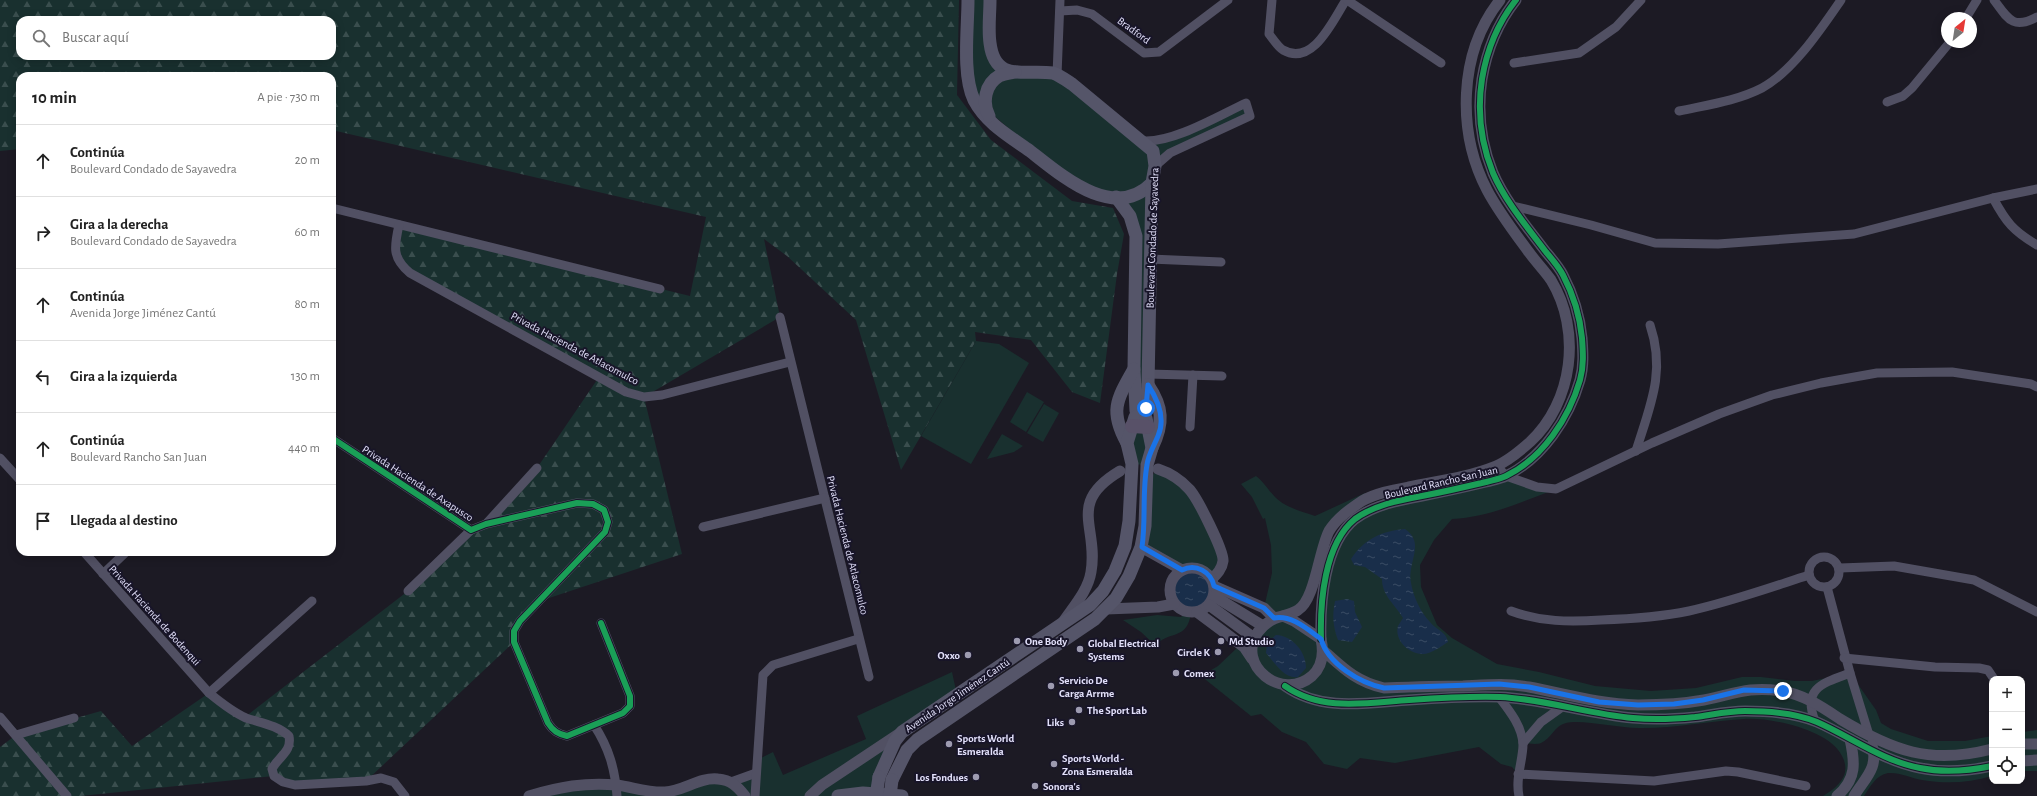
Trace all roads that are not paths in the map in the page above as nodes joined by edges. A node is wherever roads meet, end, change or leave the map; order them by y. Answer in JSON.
{"nodes":[{"id":1,"x":968,"y":0,"type":"edge"},
{"id":2,"x":990,"y":0,"type":"edge"},
{"id":3,"x":1060,"y":0,"type":"edge"},
{"id":4,"x":1228,"y":0,"type":"edge"},
{"id":5,"x":1272,"y":0,"type":"edge"},
{"id":6,"x":1346,"y":0,"type":"edge"},
{"id":7,"x":1516,"y":0,"type":"edge"},
{"id":8,"x":1641,"y":0,"type":"edge"},
{"id":9,"x":1841,"y":0,"type":"edge"},
{"id":10,"x":1977,"y":0,"type":"edge"},
{"id":11,"x":1994,"y":0,"type":"edge"},
{"id":12,"x":1498,"y":1,"type":"edge"},
{"id":13,"x":1060,"y":11,"type":"junction"},
{"id":14,"x":1970,"y":12,"type":"edge"},
{"id":15,"x":2037,"y":17,"type":"edge"},
{"id":16,"x":1945,"y":48,"type":"edge"},
{"id":17,"x":1441,"y":62,"type":"dead end"},
{"id":18,"x":1514,"y":63,"type":"dead end"},
{"id":19,"x":1015,"y":72,"type":"junction"},
{"id":20,"x":1057,"y":75,"type":"junction"},
{"id":21,"x":1888,"y":102,"type":"dead end"},
{"id":22,"x":1679,"y":111,"type":"dead end"},
{"id":23,"x":994,"y":125,"type":"junction"},
{"id":24,"x":1143,"y":141,"type":"junction"},
{"id":25,"x":1155,"y":166,"type":"junction"},
{"id":26,"x":1152,"y":183,"type":"junction"},
{"id":27,"x":2037,"y":189,"type":"edge"},
{"id":28,"x":1116,"y":197,"type":"junction"},
{"id":29,"x":1993,"y":198,"type":"junction"},
{"id":30,"x":1513,"y":206,"type":"junction"},
{"id":31,"x":336,"y":209,"type":"edge"},
{"id":32,"x":398,"y":225,"type":"junction"},
{"id":33,"x":2037,"y":245,"type":"edge"},
{"id":34,"x":1150,"y":259,"type":"junction"},
{"id":35,"x":1221,"y":262,"type":"dead end"},
{"id":36,"x":660,"y":289,"type":"dead end"},
{"id":37,"x":780,"y":317,"type":"dead end"},
{"id":38,"x":1650,"y":325,"type":"dead end"},
{"id":39,"x":790,"y":362,"type":"junction"},
{"id":40,"x":1134,"y":369,"type":"junction"},
{"id":41,"x":1193,"y":375,"type":"junction"},
{"id":42,"x":1222,"y":376,"type":"dead end"},
{"id":43,"x":1148,"y":379,"type":"junction"},
{"id":44,"x":2037,"y":387,"type":"edge"},
{"id":45,"x":1140,"y":417,"type":"junction"},
{"id":46,"x":1190,"y":426,"type":"dead end"},
{"id":47,"x":336,"y":441,"type":"edge"},
{"id":48,"x":1127,"y":443,"type":"junction"},
{"id":49,"x":1152,"y":448,"type":"junction"},
{"id":50,"x":1636,"y":451,"type":"junction"},
{"id":51,"x":0,"y":458,"type":"edge"},
{"id":52,"x":1132,"y":464,"type":"junction"},
{"id":53,"x":1497,"y":466,"type":"junction"},
{"id":54,"x":1152,"y":467,"type":"junction"},
{"id":55,"x":16,"y":468,"type":"edge"},
{"id":56,"x":537,"y":468,"type":"dead end"},
{"id":57,"x":12,"y":471,"type":"junction"},
{"id":58,"x":1120,"y":471,"type":"dead end"},
{"id":59,"x":16,"y":476,"type":"edge"},
{"id":60,"x":1506,"y":476,"type":"junction"},
{"id":61,"x":824,"y":498,"type":"junction"},
{"id":62,"x":486,"y":524,"type":"junction"},
{"id":63,"x":703,"y":527,"type":"dead end"},
{"id":64,"x":471,"y":530,"type":"junction"},
{"id":65,"x":1142,"y":547,"type":"junction"},
{"id":66,"x":87,"y":556,"type":"edge"},
{"id":67,"x":122,"y":556,"type":"edge"},
{"id":68,"x":1840,"y":568,"type":"junction"},
{"id":69,"x":1182,"y":570,"type":"junction"},
{"id":70,"x":103,"y":574,"type":"junction"},
{"id":71,"x":1808,"y":575,"type":"junction"},
{"id":72,"x":1827,"y":587,"type":"junction"},
{"id":73,"x":408,"y":591,"type":"dead end"},
{"id":74,"x":1212,"y":592,"type":"junction"},
{"id":75,"x":312,"y":601,"type":"dead end"},
{"id":76,"x":1174,"y":604,"type":"junction"},
{"id":77,"x":1106,"y":609,"type":"junction"},
{"id":78,"x":1511,"y":611,"type":"dead end"},
{"id":79,"x":1197,"y":612,"type":"junction"},
{"id":80,"x":2037,"y":612,"type":"edge"},
{"id":81,"x":1279,"y":617,"type":"junction"},
{"id":82,"x":601,"y":623,"type":"dead end"},
{"id":83,"x":1061,"y":624,"type":"junction"},
{"id":84,"x":1260,"y":624,"type":"junction"},
{"id":85,"x":1251,"y":636,"type":"junction"},
{"id":86,"x":858,"y":639,"type":"junction"},
{"id":87,"x":1321,"y":639,"type":"junction"},
{"id":88,"x":1324,"y":651,"type":"junction"},
{"id":89,"x":1844,"y":658,"type":"junction"},
{"id":90,"x":1253,"y":660,"type":"junction"},
{"id":91,"x":1850,"y":673,"type":"junction"},
{"id":92,"x":1992,"y":676,"type":"edge"},
{"id":93,"x":869,"y":677,"type":"dead end"},
{"id":94,"x":1285,"y":686,"type":"junction"},
{"id":95,"x":209,"y":693,"type":"junction"},
{"id":96,"x":1499,"y":697,"type":"junction"},
{"id":97,"x":1810,"y":700,"type":"junction"},
{"id":98,"x":1562,"y":707,"type":"junction"},
{"id":99,"x":0,"y":717,"type":"edge"},
{"id":100,"x":74,"y":718,"type":"dead end"},
{"id":101,"x":1815,"y":721,"type":"junction"},
{"id":102,"x":594,"y":725,"type":"junction"},
{"id":103,"x":902,"y":732,"type":"junction"},
{"id":104,"x":16,"y":735,"type":"junction"},
{"id":105,"x":1869,"y":735,"type":"junction"},
{"id":106,"x":1850,"y":739,"type":"junction"},
{"id":107,"x":1523,"y":743,"type":"junction"},
{"id":108,"x":2025,"y":744,"type":"edge"},
{"id":109,"x":2037,"y":744,"type":"edge"},
{"id":110,"x":1989,"y":750,"type":"edge"},
{"id":111,"x":1874,"y":752,"type":"junction"},
{"id":112,"x":2037,"y":760,"type":"edge"},
{"id":113,"x":2025,"y":761,"type":"edge"},
{"id":114,"x":1989,"y":766,"type":"edge"},
{"id":115,"x":1854,"y":768,"type":"junction"},
{"id":116,"x":756,"y":773,"type":"junction"},
{"id":117,"x":1518,"y":774,"type":"junction"},
{"id":118,"x":1868,"y":775,"type":"junction"},
{"id":119,"x":731,"y":782,"type":"junction"},
{"id":120,"x":692,"y":784,"type":"junction"},
{"id":121,"x":1806,"y":786,"type":"dead end"},
{"id":122,"x":616,"y":791,"type":"edge"},
{"id":123,"x":67,"y":796,"type":"edge"},
{"id":124,"x":405,"y":796,"type":"edge"},
{"id":125,"x":529,"y":796,"type":"edge"},
{"id":126,"x":687,"y":796,"type":"edge"},
{"id":127,"x":744,"y":796,"type":"edge"},
{"id":128,"x":755,"y":796,"type":"edge"},
{"id":129,"x":810,"y":796,"type":"edge"},
{"id":130,"x":838,"y":796,"type":"edge"},
{"id":131,"x":876,"y":796,"type":"edge"},
{"id":132,"x":890,"y":796,"type":"edge"},
{"id":133,"x":902,"y":796,"type":"edge"},
{"id":134,"x":1519,"y":796,"type":"edge"},
{"id":135,"x":1837,"y":796,"type":"edge"},
{"id":136,"x":1854,"y":796,"type":"edge"}],
"edges":[{"from":1,"to":23,"type":"main road"},
{"from":2,"to":19,"type":"main road","name":"Boulevard Condado de Sayavedra"},
{"from":3,"to":13,"type":"street"},
{"from":4,"to":13,"type":"street","name":"Bradford"},
{"from":5,"to":6,"type":"street"},
{"from":6,"to":17,"type":"street"},
{"from":7,"to":30,"type":"street","name":"Boulevard Rancho San Juan"},
{"from":8,"to":18,"type":"street"},
{"from":9,"to":22,"type":"street"},
{"from":10,"to":14,"type":"street"},
{"from":11,"to":15,"type":"street"},
{"from":12,"to":53,"type":"street","name":"Boulevard Rancho San Juan"},
{"from":13,"to":20,"type":"street"},
{"from":16,"to":21,"type":"street"},
{"from":19,"to":20,"type":"main road","name":"Boulevard Condado de Sayavedra"},
{"from":19,"to":23,"type":"main road"},
{"from":20,"to":24,"type":"main road","name":"Boulevard Condado de Sayavedra"},
{"from":23,"to":28,"type":"main road"},
{"from":24,"to":25,"type":"main road","name":"Boulevard Condado de Sayavedra"},
{"from":24,"to":25,"type":"street"},
{"from":25,"to":26,"type":"main road","name":"Boulevard Condado de Sayavedra"},
{"from":26,"to":28,"type":"main road"},
{"from":26,"to":34,"type":"main road","name":"Boulevard Condado de Sayavedra"},
{"from":27,"to":29,"type":"street"},
{"from":28,"to":40,"type":"main road","name":"Boulevard Condado de Sayavedra"},
{"from":29,"to":30,"type":"street"},
{"from":29,"to":33,"type":"street"},
{"from":30,"to":60,"type":"street","name":"Boulevard Rancho San Juan"},
{"from":31,"to":32,"type":"street"},
{"from":32,"to":36,"type":"street"},
{"from":32,"to":39,"type":"street","name":"Privada Hacienda de Atlacomulco"},
{"from":34,"to":35,"type":"street"},
{"from":34,"to":43,"type":"main road","name":"Boulevard Condado de Sayavedra"},
{"from":37,"to":39,"type":"street","name":"Privada Hacienda de Atlacomulco"},
{"from":38,"to":50,"type":"street"},
{"from":39,"to":61,"type":"street","name":"Privada Hacienda de Atlacomulco"},
{"from":40,"to":45,"type":"main road","name":"Boulevard Condado de Sayavedra"},
{"from":40,"to":48,"type":"main road","name":"Boulevard Condado de Sayavedra"},
{"from":41,"to":42,"type":"street"},
{"from":41,"to":43,"type":"street"},
{"from":41,"to":46,"type":"street"},
{"from":43,"to":45,"type":"main road","name":"Boulevard Condado de Sayavedra"},
{"from":43,"to":49,"type":"main road","name":"Boulevard Condado de Sayavedra"},
{"from":44,"to":50,"type":"street"},
{"from":45,"to":48,"type":"main road","name":"Avenida Jorge Jiménez Cantú"},
{"from":45,"to":49,"type":"main road","name":"Avenida Jorge Jiménez Cantú"},
{"from":47,"to":64,"type":"street","name":"Privada Hacienda de Axapusco"},
{"from":48,"to":52,"type":"main road","name":"Avenida Jorge Jiménez Cantú"},
{"from":49,"to":54,"type":"main road","name":"Avenida Jorge Jiménez Cantú"},
{"from":50,"to":60,"type":"street"},
{"from":51,"to":57,"type":"street"},
{"from":52,"to":54,"type":"main road"},
{"from":52,"to":83,"type":"main road","name":"Avenida Jorge Jiménez Cantú"},
{"from":53,"to":60,"type":"street"},
{"from":53,"to":81,"type":"street","name":"Boulevard Rancho San Juan"},
{"from":54,"to":65,"type":"main road","name":"Avenida Jorge Jiménez Cantú"},
{"from":54,"to":74,"type":"street"},
{"from":55,"to":57,"type":"street"},
{"from":56,"to":62,"type":"street","name":"Privada Hacienda de Axapusco"},
{"from":57,"to":59,"type":"street"},
{"from":58,"to":83,"type":"street"},
{"from":60,"to":87,"type":"street","name":"Boulevard Rancho San Juan"},
{"from":61,"to":63,"type":"street","name":"Privada Hacienda de Atlacomulco"},
{"from":61,"to":86,"type":"street","name":"Privada Hacienda de Atlacomulco"},
{"from":62,"to":64,"type":"street","name":"Privada Hacienda de Axapusco"},
{"from":62,"to":102,"type":"street","name":"Privada Hacienda de Axapusco"},
{"from":64,"to":73,"type":"street","name":"Privada Hacienda de Axapusco"},
{"from":65,"to":69,"type":"street"},
{"from":65,"to":77,"type":"main road","name":"Avenida Jorge Jiménez Cantú"},
{"from":66,"to":70,"type":"street","name":"Privada Hacienda de Bodenqui"},
{"from":67,"to":70,"type":"street","name":"Privada Hacienda de Bodenqui"},
{"from":68,"to":71,"type":"street"},
{"from":68,"to":72,"type":"street"},
{"from":68,"to":80,"type":"street"},
{"from":69,"to":74,"type":"street"},
{"from":69,"to":76,"type":"street"},
{"from":70,"to":95,"type":"street","name":"Privada Hacienda de Bodenqui"},
{"from":71,"to":72,"type":"street"},
{"from":71,"to":78,"type":"street"},
{"from":72,"to":89,"type":"street"},
{"from":74,"to":79,"type":"street"},
{"from":74,"to":81,"type":"street"},
{"from":74,"to":84,"type":"street"},
{"from":74,"to":85,"type":"street"},
{"from":75,"to":95,"type":"street"},
{"from":76,"to":77,"type":"street"},
{"from":76,"to":79,"type":"street"},
{"from":77,"to":132,"type":"main road","name":"Avenida Jorge Jiménez Cantú","bridge":true},
{"from":79,"to":90,"type":"street"},
{"from":81,"to":84,"type":"street","name":"Boulevard Rancho San Juan"},
{"from":81,"to":87,"type":"street"},
{"from":82,"to":102,"type":"street","name":"Privada Hacienda de Axapusco"},
{"from":83,"to":103,"type":"main road","name":"Avenida Jorge Jiménez Cantú"},
{"from":84,"to":85,"type":"street","name":"Boulevard Rancho San Juan"},
{"from":85,"to":90,"type":"street","name":"Boulevard Rancho San Juan"},
{"from":86,"to":93,"type":"street","name":"Privada Hacienda de Atlacomulco"},
{"from":86,"to":116,"type":"street"},
{"from":87,"to":88,"type":"street","name":"Boulevard Rancho San Juan"},
{"from":88,"to":94,"type":"street"},
{"from":88,"to":97,"type":"street"},
{"from":89,"to":91,"type":"street"},
{"from":89,"to":92,"type":"street"},
{"from":90,"to":94,"type":"street"},
{"from":91,"to":97,"type":"street"},
{"from":91,"to":105,"type":"street"},
{"from":94,"to":96,"type":"street"},
{"from":95,"to":124,"type":"street","name":"Privada Hacienda de Bodenqui"},
{"from":96,"to":98,"type":"street"},
{"from":96,"to":107,"type":"street"},
{"from":97,"to":101,"type":"street"},
{"from":97,"to":105,"type":"street"},
{"from":98,"to":101,"type":"street"},
{"from":98,"to":107,"type":"street"},
{"from":99,"to":104,"type":"street"},
{"from":100,"to":104,"type":"street"},
{"from":101,"to":106,"type":"street"},
{"from":102,"to":122,"type":"street"},
{"from":103,"to":129,"type":"street"},
{"from":103,"to":131,"type":"main road","name":"Avenida Jorge Jiménez Cantú","bridge":true},
{"from":104,"to":123,"type":"street"},
{"from":105,"to":110,"type":"street"},
{"from":105,"to":111,"type":"street"},
{"from":106,"to":111,"type":"street"},
{"from":106,"to":115,"type":"street"},
{"from":107,"to":117,"type":"street"},
{"from":108,"to":109,"type":"street"},
{"from":111,"to":114,"type":"street"},
{"from":111,"to":118,"type":"street"},
{"from":112,"to":113,"type":"street"},
{"from":115,"to":118,"type":"street"},
{"from":115,"to":135,"type":"street"},
{"from":116,"to":119,"type":"street"},
{"from":116,"to":128,"type":"street"},
{"from":117,"to":121,"type":"street"},
{"from":117,"to":134,"type":"street"},
{"from":118,"to":136,"type":"street"},
{"from":119,"to":120,"type":"street"},
{"from":119,"to":127,"type":"street"},
{"from":120,"to":122,"type":"street"},
{"from":120,"to":126,"type":"street"},
{"from":122,"to":125,"type":"street"},
{"from":130,"to":133,"type":"main road"}]}
